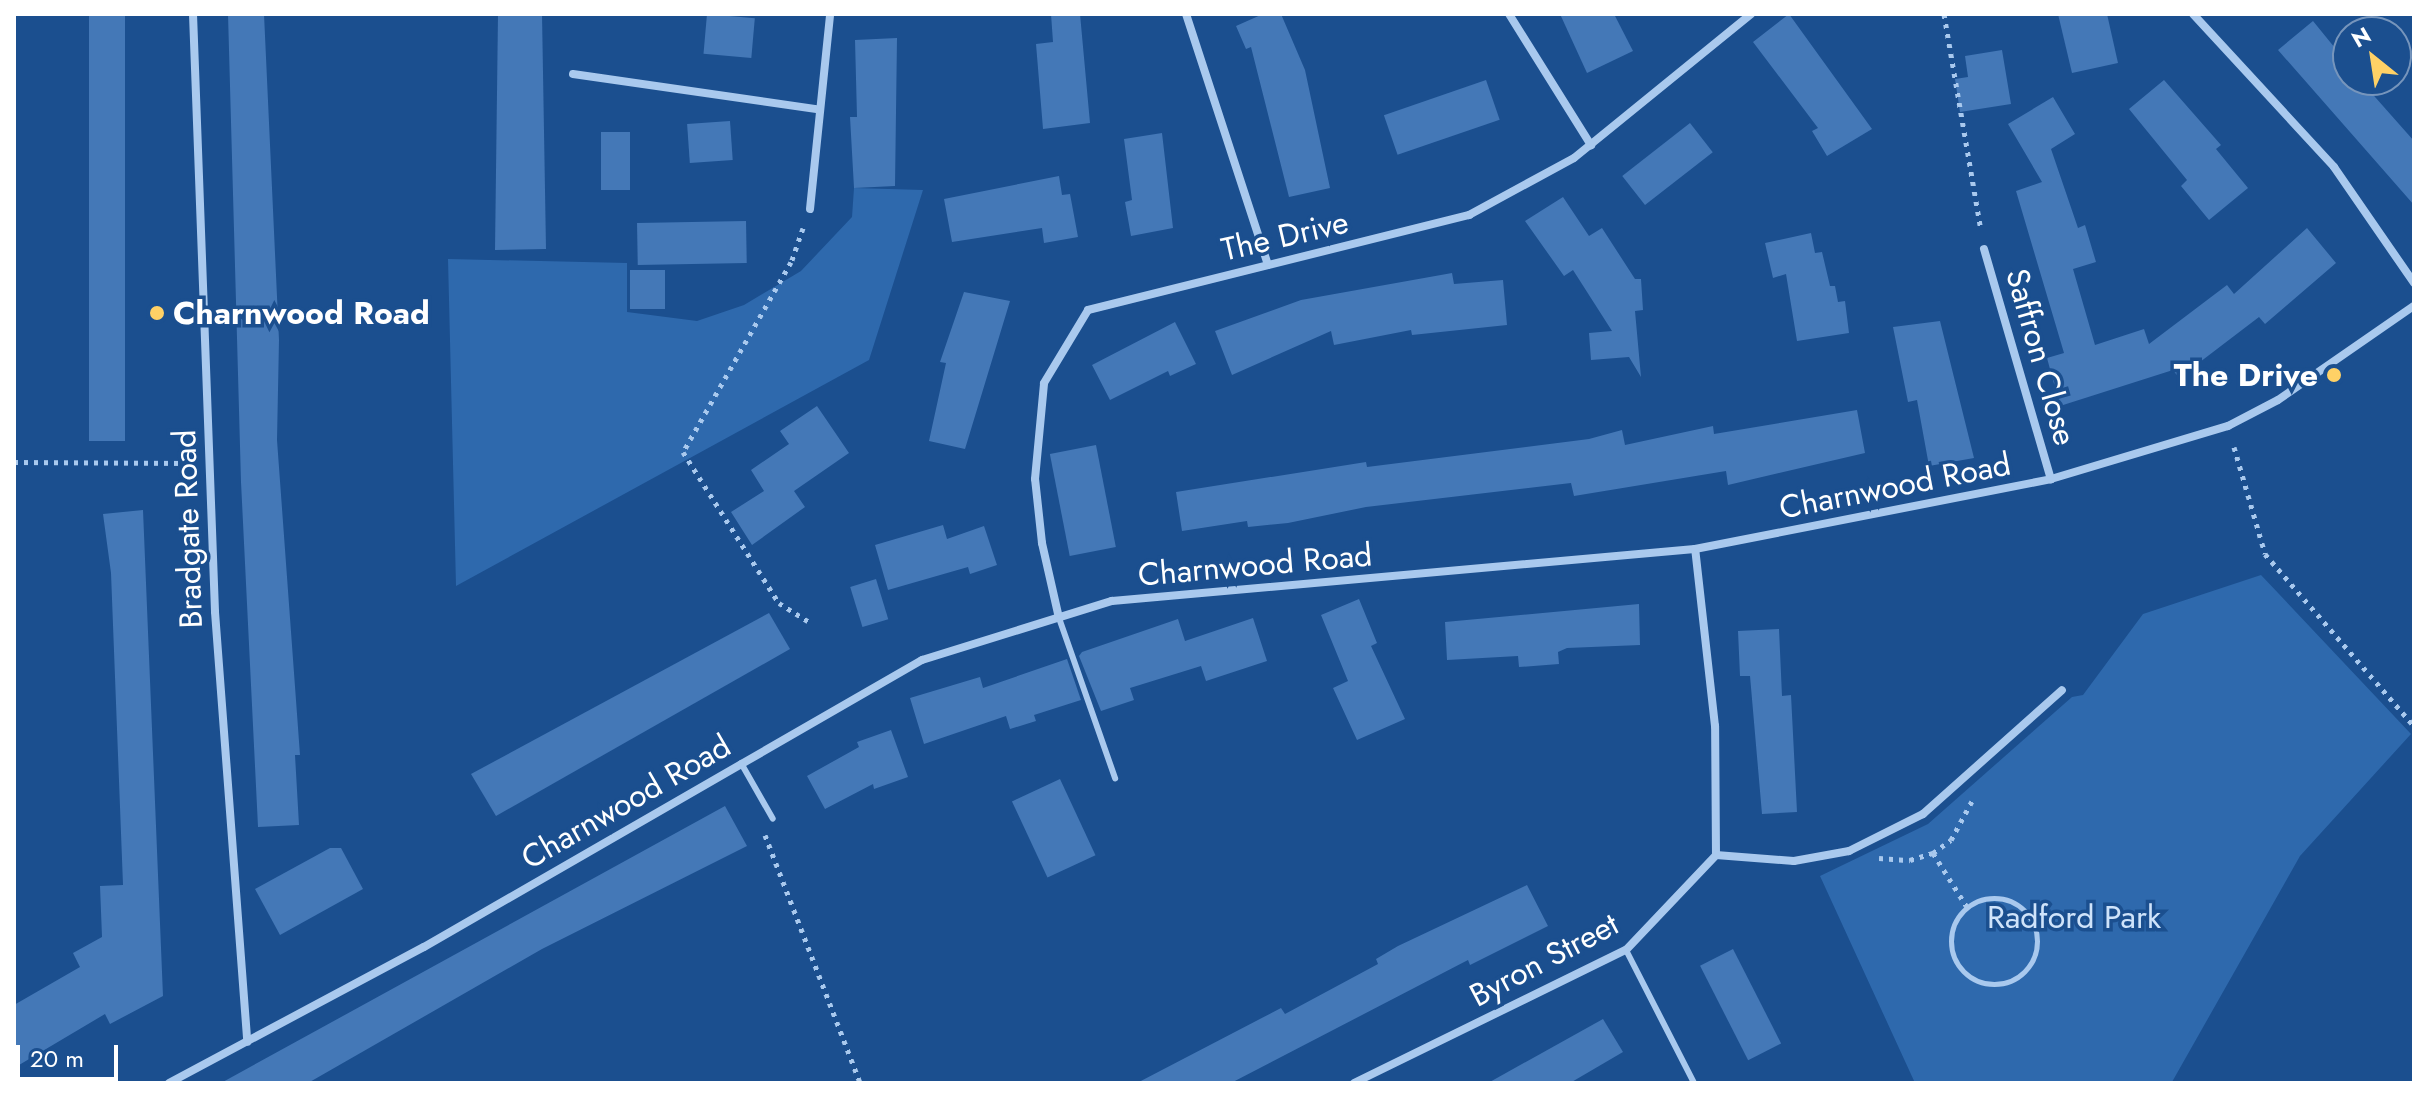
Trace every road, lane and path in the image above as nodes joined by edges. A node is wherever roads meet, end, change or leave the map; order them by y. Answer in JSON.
{"nodes":[{"id":1,"x":193,"y":14,"type":"edge"},
{"id":2,"x":830,"y":14,"type":"edge"},
{"id":3,"x":1186,"y":14,"type":"edge"},
{"id":4,"x":1509,"y":14,"type":"edge"},
{"id":5,"x":1751,"y":14,"type":"edge"},
{"id":6,"x":1944,"y":14,"type":"edge"},
{"id":7,"x":2193,"y":14,"type":"edge"},
{"id":8,"x":573,"y":74,"type":"dead end"},
{"id":9,"x":817,"y":109,"type":"junction"},
{"id":10,"x":1591,"y":145,"type":"junction"},
{"id":11,"x":810,"y":209,"type":"joint"},
{"id":12,"x":1984,"y":249,"type":"joint"},
{"id":13,"x":1268,"y":265,"type":"junction"},
{"id":14,"x":2414,"y":283,"type":"edge"},
{"id":15,"x":2414,"y":306,"type":"edge"},
{"id":16,"x":2228,"y":426,"type":"junction"},
{"id":17,"x":14,"y":462,"type":"edge"},
{"id":18,"x":209,"y":463,"type":"junction"},
{"id":19,"x":2051,"y":479,"type":"junction"},
{"id":20,"x":1695,"y":549,"type":"junction"},
{"id":21,"x":1059,"y":618,"type":"junction"},
{"id":22,"x":808,"y":621,"type":"dead end"},
{"id":23,"x":2062,"y":690,"type":"dead end"},
{"id":24,"x":2414,"y":726,"type":"edge"},
{"id":25,"x":741,"y":763,"type":"junction"},
{"id":26,"x":1115,"y":778,"type":"dead end"},
{"id":27,"x":773,"y":819,"type":"joint"},
{"id":28,"x":1933,"y":853,"type":"dead end"},
{"id":29,"x":1716,"y":855,"type":"junction"},
{"id":30,"x":1967,"y":907,"type":"junction"},
{"id":31,"x":1626,"y":950,"type":"junction"},
{"id":32,"x":247,"y":1042,"type":"junction"},
{"id":33,"x":169,"y":1083,"type":"edge"},
{"id":34,"x":860,"y":1083,"type":"edge"},
{"id":35,"x":1354,"y":1083,"type":"edge"},
{"id":36,"x":1694,"y":1083,"type":"edge"}],
"edges":[{"from":1,"to":18,"type":"street","name":"Bradgate Road"},
{"from":2,"to":9,"type":"street"},
{"from":3,"to":13,"type":"street"},
{"from":4,"to":10,"type":"street"},
{"from":5,"to":10,"type":"street","name":"The Drive"},
{"from":6,"to":12,"type":"path"},
{"from":7,"to":14,"type":"street"},
{"from":8,"to":9,"type":"street"},
{"from":9,"to":11,"type":"street"},
{"from":10,"to":13,"type":"street","name":"The Drive"},
{"from":11,"to":22,"type":"path"},
{"from":12,"to":19,"type":"street","name":"Saffron Close"},
{"from":13,"to":21,"type":"street","name":"The Drive"},
{"from":15,"to":16,"type":"street","name":"Charnwood Road"},
{"from":16,"to":19,"type":"street","name":"Charnwood Road"},
{"from":16,"to":24,"type":"path"},
{"from":17,"to":18,"type":"path"},
{"from":18,"to":32,"type":"street","name":"Bradgate Road"},
{"from":19,"to":20,"type":"street","name":"Charnwood Road"},
{"from":20,"to":21,"type":"street","name":"Charnwood Road"},
{"from":20,"to":29,"type":"street"},
{"from":21,"to":25,"type":"street","name":"Charnwood Road"},
{"from":21,"to":26,"type":"lane"},
{"from":23,"to":29,"type":"street"},
{"from":25,"to":27,"type":"lane"},
{"from":25,"to":32,"type":"street","name":"Charnwood Road"},
{"from":27,"to":34,"type":"path"},
{"from":28,"to":30,"type":"path"},
{"from":29,"to":31,"type":"street","name":"Byron Street"},
{"from":30,"to":30,"type":"path"},
{"from":31,"to":35,"type":"street","name":"Byron Street"},
{"from":31,"to":36,"type":"lane"},
{"from":32,"to":33,"type":"street","name":"Charnwood Road"}]}
